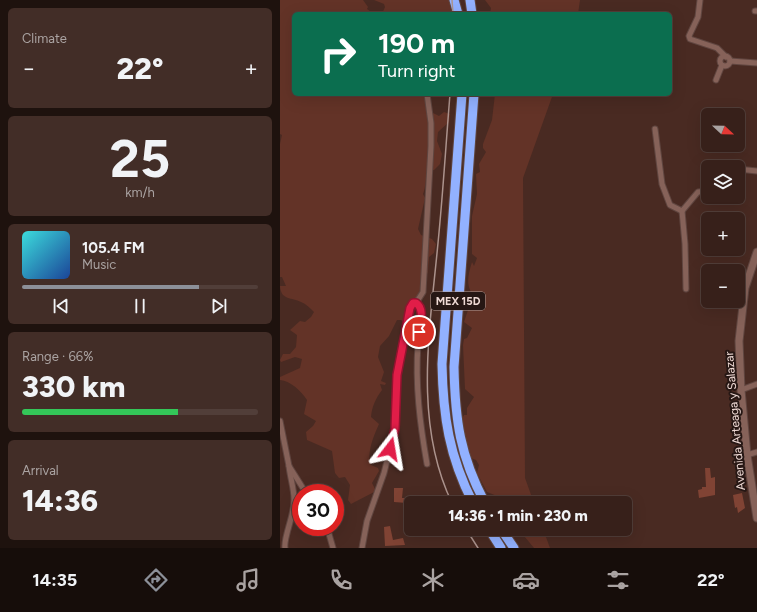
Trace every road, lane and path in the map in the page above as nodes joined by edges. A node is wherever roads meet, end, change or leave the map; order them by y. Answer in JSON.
{"nodes":[{"id":1,"x":454,"y":0,"type":"edge"},
{"id":2,"x":470,"y":0,"type":"edge"},
{"id":3,"x":700,"y":0,"type":"edge"},
{"id":4,"x":457,"y":12,"type":"edge"},
{"id":5,"x":472,"y":12,"type":"edge"},
{"id":6,"x":726,"y":57,"type":"junction"},
{"id":7,"x":730,"y":61,"type":"junction"},
{"id":8,"x":757,"y":63,"type":"edge"},
{"id":9,"x":722,"y":65,"type":"junction"},
{"id":10,"x":716,"y":80,"type":"dead end"},
{"id":11,"x":427,"y":96,"type":"edge"},
{"id":12,"x":462,"y":96,"type":"edge"},
{"id":13,"x":474,"y":96,"type":"edge"},
{"id":14,"x":655,"y":129,"type":"dead end"},
{"id":15,"x":745,"y":169,"type":"edge"},
{"id":16,"x":757,"y":171,"type":"edge"},
{"id":17,"x":701,"y":192,"type":"edge"},
{"id":18,"x":682,"y":211,"type":"junction"},
{"id":19,"x":757,"y":252,"type":"edge"},
{"id":20,"x":686,"y":290,"type":"dead end"},
{"id":21,"x":416,"y":303,"type":"junction"},
{"id":22,"x":757,"y":384,"type":"edge"},
{"id":23,"x":741,"y":390,"type":"junction"},
{"id":24,"x":280,"y":421,"type":"edge"},
{"id":25,"x":757,"y":452,"type":"edge"},
{"id":26,"x":747,"y":455,"type":"junction"},
{"id":27,"x":427,"y":464,"type":"dead end"},
{"id":28,"x":289,"y":466,"type":"junction"},
{"id":29,"x":300,"y":484,"type":"edge"},
{"id":30,"x":754,"y":487,"type":"edge"},
{"id":31,"x":470,"y":496,"type":"edge"},
{"id":32,"x":481,"y":496,"type":"edge"},
{"id":33,"x":757,"y":518,"type":"edge"},
{"id":34,"x":329,"y":536,"type":"edge"},
{"id":35,"x":493,"y":536,"type":"edge"},
{"id":36,"x":506,"y":536,"type":"edge"},
{"id":37,"x":285,"y":548,"type":"edge"},
{"id":38,"x":333,"y":548,"type":"edge"},
{"id":39,"x":362,"y":548,"type":"edge"},
{"id":40,"x":501,"y":548,"type":"edge"},
{"id":41,"x":514,"y":548,"type":"edge"}],
"edges":[{"from":1,"to":4,"type":"highway"},
{"from":2,"to":5,"type":"highway"},
{"from":3,"to":6,"type":"street"},
{"from":6,"to":7,"type":"street"},
{"from":6,"to":9,"type":"street"},
{"from":7,"to":8,"type":"street"},
{"from":7,"to":9,"type":"street"},
{"from":9,"to":10,"type":"street"},
{"from":11,"to":21,"type":"street"},
{"from":12,"to":31,"type":"highway","number":"MEX 15D"},
{"from":13,"to":32,"type":"highway","number":"MEX 15D"},
{"from":14,"to":18,"type":"street"},
{"from":15,"to":16,"type":"street"},
{"from":17,"to":18,"type":"street"},
{"from":18,"to":20,"type":"street"},
{"from":19,"to":23,"type":"street","name":"Avenida Arteaga y Salazar"},
{"from":21,"to":27,"type":"street"},
{"from":21,"to":39,"type":"street"},
{"from":22,"to":23,"type":"street"},
{"from":23,"to":26,"type":"street","name":"Avenida Arteaga y Salazar"},
{"from":24,"to":28,"type":"street"},
{"from":25,"to":26,"type":"street"},
{"from":26,"to":30,"type":"street","name":"Avenida Arteaga y Salazar"},
{"from":28,"to":29,"type":"street"},
{"from":28,"to":37,"type":"street"},
{"from":30,"to":33,"type":"street","name":"Avenida Arteaga y Salazar"},
{"from":34,"to":38,"type":"street"},
{"from":35,"to":40,"type":"highway"},
{"from":36,"to":41,"type":"highway"}]}
